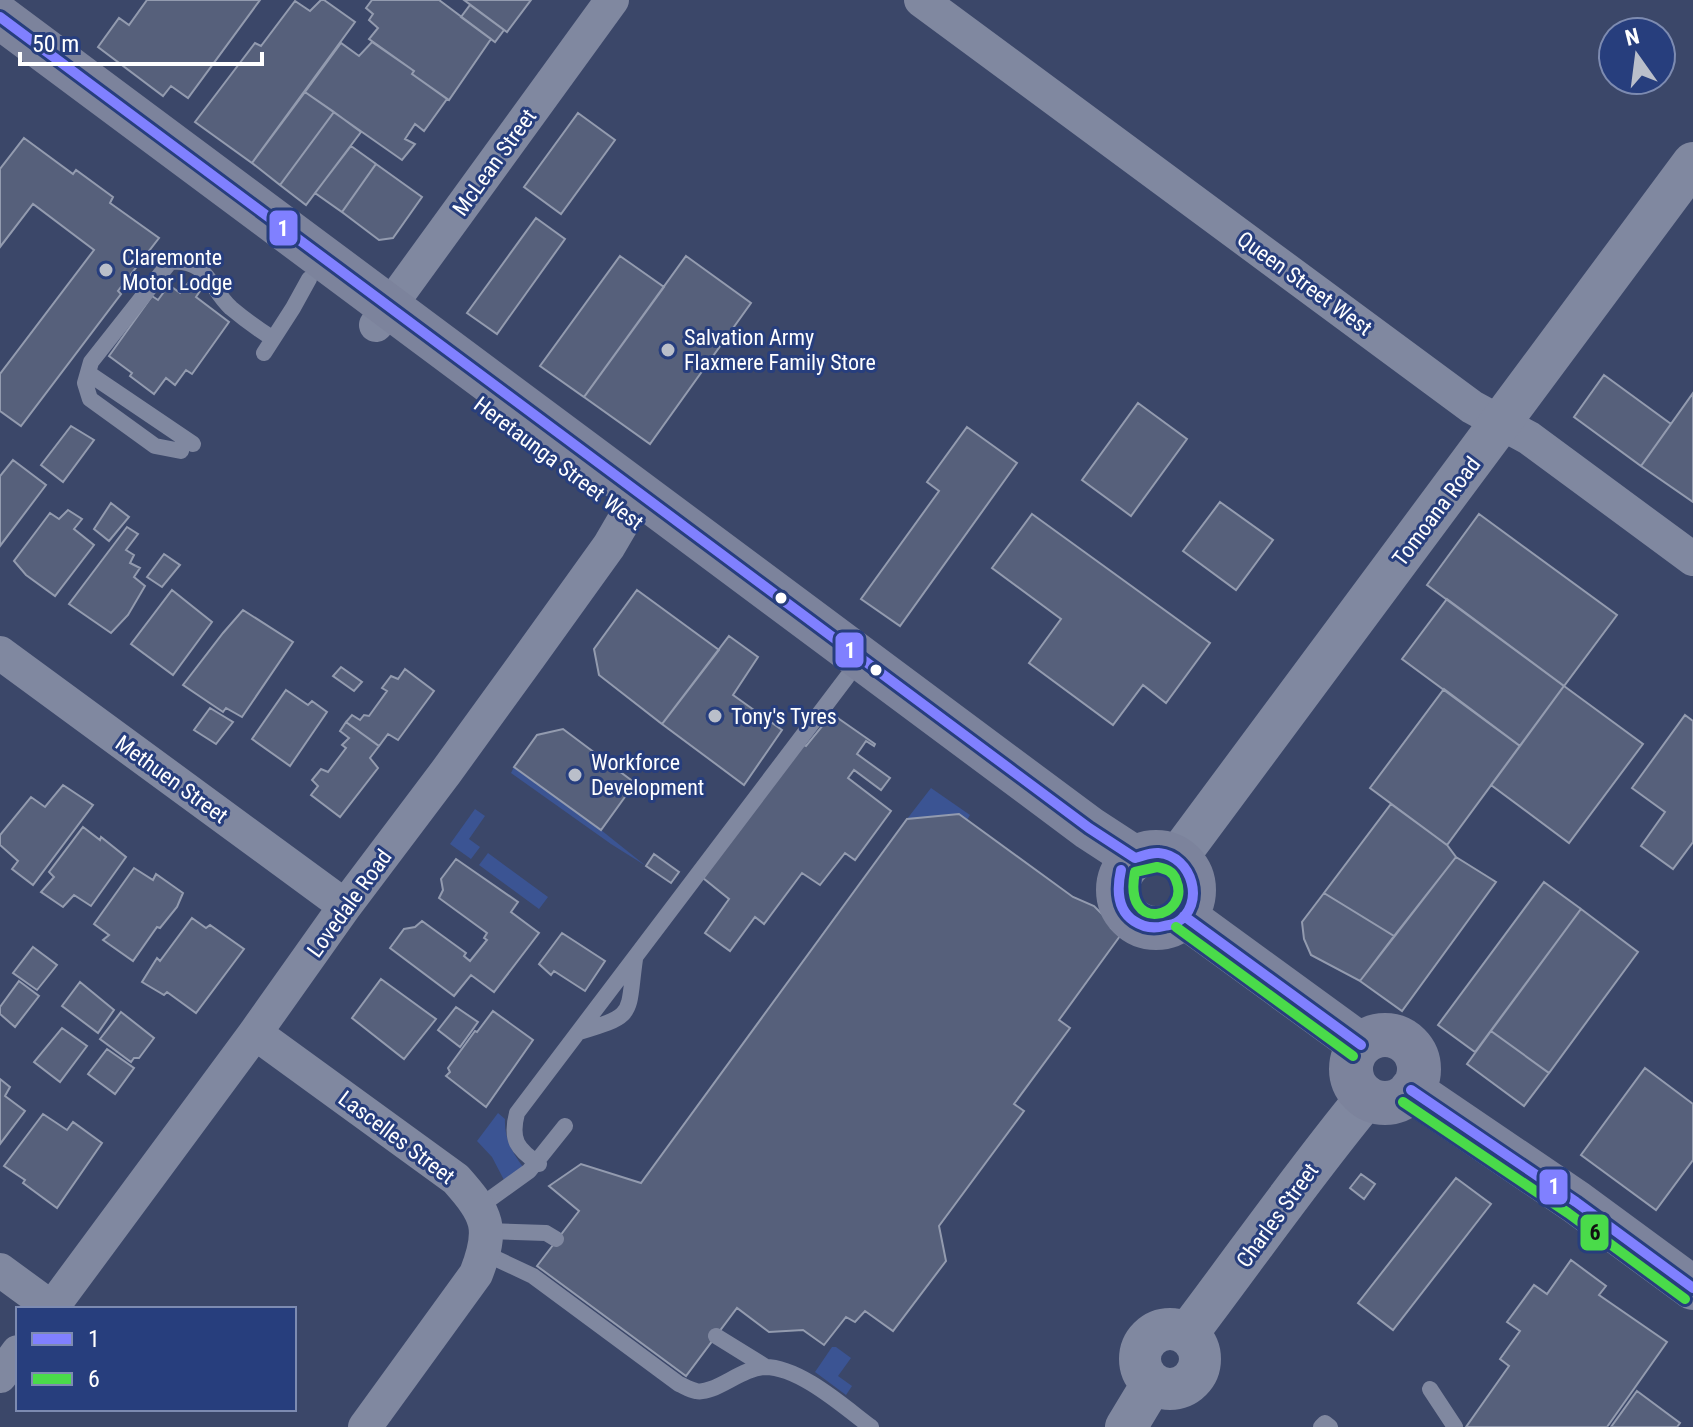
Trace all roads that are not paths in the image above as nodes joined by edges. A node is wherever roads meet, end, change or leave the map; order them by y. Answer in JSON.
{"nodes":[{"id":1,"x":612,"y":0,"type":"edge"},
{"id":2,"x":921,"y":0,"type":"edge"},
{"id":3,"x":0,"y":17,"type":"edge"},
{"id":4,"x":0,"y":52,"type":"edge"},
{"id":5,"x":1693,"y":163,"type":"edge"},
{"id":6,"x":309,"y":279,"type":"junction"},
{"id":7,"x":382,"y":316,"type":"junction"},
{"id":8,"x":88,"y":373,"type":"junction"},
{"id":9,"x":1501,"y":423,"type":"junction"},
{"id":10,"x":634,"y":504,"type":"junction"},
{"id":11,"x":1693,"y":559,"type":"edge"},
{"id":12,"x":0,"y":653,"type":"edge"},
{"id":13,"x":847,"y":677,"type":"junction"},
{"id":14,"x":1144,"y":862,"type":"junction"},
{"id":15,"x":345,"y":906,"type":"junction"},
{"id":16,"x":1184,"y":916,"type":"junction"},
{"id":17,"x":635,"y":957,"type":"junction"},
{"id":18,"x":579,"y":1032,"type":"junction"},
{"id":19,"x":255,"y":1033,"type":"junction"},
{"id":20,"x":1361,"y":1045,"type":"junction"},
{"id":21,"x":1411,"y":1090,"type":"junction"},
{"id":22,"x":1367,"y":1097,"type":"junction"},
{"id":23,"x":565,"y":1126,"type":"dead end"},
{"id":24,"x":538,"y":1163,"type":"junction"},
{"id":25,"x":483,"y":1230,"type":"junction"},
{"id":26,"x":556,"y":1239,"type":"dead end"},
{"id":27,"x":0,"y":1270,"type":"edge"},
{"id":28,"x":1693,"y":1288,"type":"edge"},
{"id":29,"x":49,"y":1307,"type":"edge"},
{"id":30,"x":53,"y":1307,"type":"edge"},
{"id":31,"x":716,"y":1336,"type":"dead end"},
{"id":32,"x":16,"y":1355,"type":"edge"},
{"id":33,"x":766,"y":1367,"type":"junction"},
{"id":34,"x":0,"y":1376,"type":"edge"},
{"id":35,"x":1430,"y":1389,"type":"dead end"},
{"id":36,"x":365,"y":1427,"type":"edge"},
{"id":37,"x":871,"y":1427,"type":"edge"},
{"id":38,"x":1126,"y":1427,"type":"edge"},
{"id":39,"x":1321,"y":1427,"type":"edge"},
{"id":40,"x":1330,"y":1427,"type":"edge"},
{"id":41,"x":1455,"y":1427,"type":"edge"}],
"edges":[{"from":1,"to":7,"type":"street","name":"McLean Street"},
{"from":2,"to":9,"type":"street","name":"Queen Street West"},
{"from":3,"to":7,"type":"main road","name":"Heretaunga Street West"},
{"from":4,"to":6,"type":"main road","name":"Heretaunga Street West"},
{"from":5,"to":9,"type":"street","name":"Tomoana Road"},
{"from":6,"to":7,"type":"main road","name":"Heretaunga Street West"},
{"from":6,"to":8,"type":"lane"},
{"from":7,"to":10,"type":"main road","name":"Heretaunga Street West"},
{"from":8,"to":8,"type":"lane"},
{"from":9,"to":11,"type":"street","name":"Queen Street West"},
{"from":9,"to":14,"type":"street","name":"Tomoana Road"},
{"from":10,"to":13,"type":"main road","name":"Heretaunga Street West"},
{"from":10,"to":14,"type":"main road","name":"Heretaunga Street West"},
{"from":10,"to":15,"type":"street","name":"Lovedale Road"},
{"from":12,"to":15,"type":"street","name":"Methuen Street"},
{"from":13,"to":14,"type":"main road","name":"Heretaunga Street West"},
{"from":13,"to":17,"type":"lane"},
{"from":14,"to":16,"type":"main road"},
{"from":14,"to":16,"type":"main road"},
{"from":15,"to":19,"type":"street","name":"Lovedale Road"},
{"from":16,"to":20,"type":"main road"},
{"from":17,"to":18,"type":"lane"},
{"from":17,"to":18,"type":"lane"},
{"from":18,"to":24,"type":"lane"},
{"from":19,"to":25,"type":"street","name":"Lascelles Street"},
{"from":19,"to":30,"type":"street","name":"Lovedale Road"},
{"from":20,"to":21,"type":"main road"},
{"from":20,"to":22,"type":"main road"},
{"from":21,"to":22,"type":"main road"},
{"from":21,"to":28,"type":"main road"},
{"from":22,"to":38,"type":"street","name":"Charles Street"},
{"from":23,"to":24,"type":"lane"},
{"from":24,"to":25,"type":"lane"},
{"from":25,"to":26,"type":"lane"},
{"from":25,"to":33,"type":"lane"},
{"from":25,"to":36,"type":"street"},
{"from":27,"to":29,"type":"street"},
{"from":31,"to":33,"type":"lane"},
{"from":32,"to":34,"type":"street"},
{"from":33,"to":37,"type":"lane"},
{"from":35,"to":41,"type":"lane"},
{"from":39,"to":40,"type":"lane"}]}
